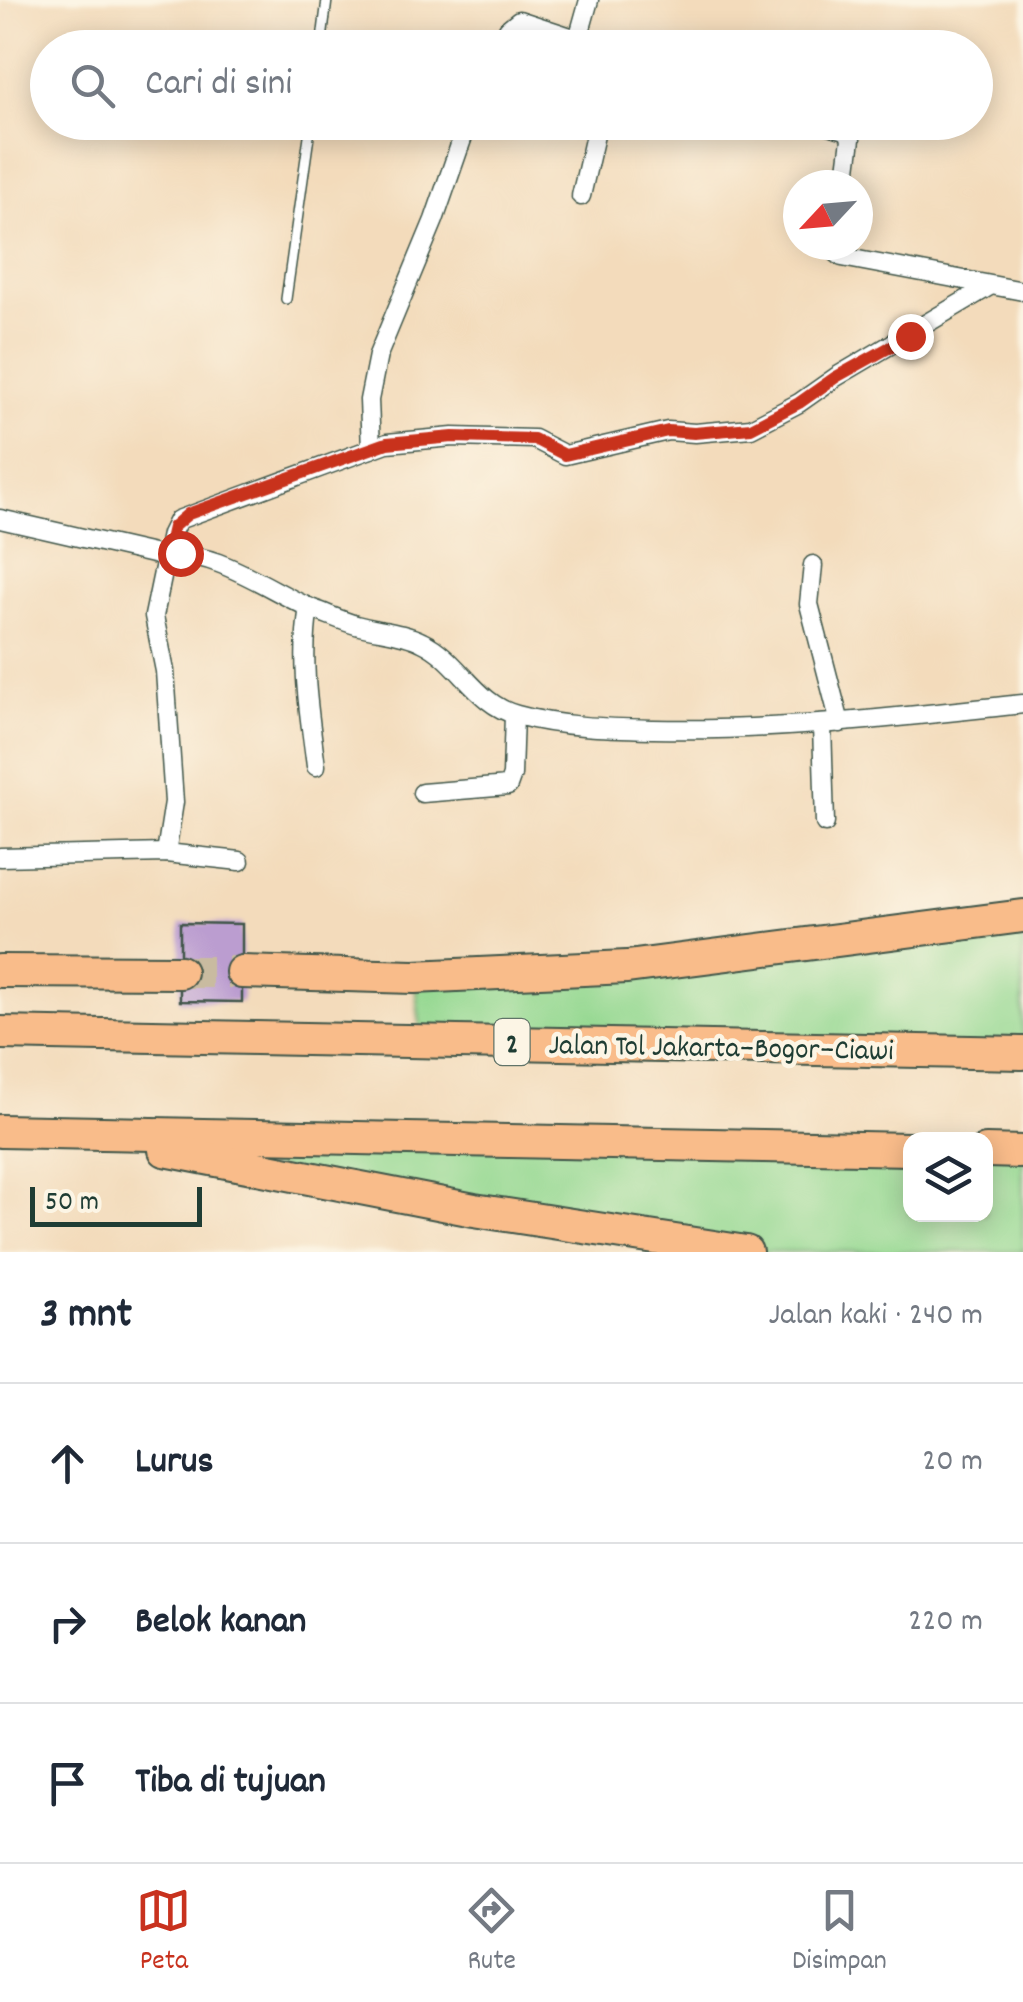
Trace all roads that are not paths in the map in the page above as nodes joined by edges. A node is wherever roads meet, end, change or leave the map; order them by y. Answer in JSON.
{"nodes":[{"id":1,"x":328,"y":0,"type":"edge"},
{"id":2,"x":589,"y":0,"type":"edge"},
{"id":3,"x":324,"y":30,"type":"edge"},
{"id":4,"x":507,"y":30,"type":"edge"},
{"id":5,"x":550,"y":30,"type":"edge"},
{"id":6,"x":581,"y":30,"type":"edge"},
{"id":7,"x":308,"y":140,"type":"edge"},
{"id":8,"x":462,"y":140,"type":"edge"},
{"id":9,"x":594,"y":140,"type":"edge"},
{"id":10,"x":851,"y":140,"type":"edge"},
{"id":11,"x":848,"y":170,"type":"edge"},
{"id":12,"x":581,"y":196,"type":"dead end"},
{"id":13,"x":857,"y":260,"type":"edge"},
{"id":14,"x":988,"y":287,"type":"junction"},
{"id":15,"x":1023,"y":291,"type":"edge"},
{"id":16,"x":286,"y":299,"type":"dead end"},
{"id":17,"x":371,"y":449,"type":"junction"},
{"id":18,"x":0,"y":519,"type":"edge"},
{"id":19,"x":166,"y":557,"type":"junction"},
{"id":20,"x":813,"y":565,"type":"dead end"},
{"id":21,"x":308,"y":607,"type":"junction"},
{"id":22,"x":1023,"y":704,"type":"edge"},
{"id":23,"x":514,"y":715,"type":"junction"},
{"id":24,"x":831,"y":724,"type":"junction"},
{"id":25,"x":316,"y":766,"type":"dead end"},
{"id":26,"x":422,"y":793,"type":"dead end"},
{"id":27,"x":825,"y":823,"type":"dead end"},
{"id":28,"x":166,"y":853,"type":"junction"},
{"id":29,"x":0,"y":857,"type":"edge"},
{"id":30,"x":240,"y":861,"type":"dead end"},
{"id":31,"x":1023,"y":916,"type":"edge"},
{"id":32,"x":0,"y":971,"type":"edge"},
{"id":33,"x":180,"y":972,"type":"tunnel mouth"},
{"id":34,"x":242,"y":972,"type":"tunnel mouth"},
{"id":35,"x":0,"y":1033,"type":"edge"},
{"id":36,"x":1023,"y":1053,"type":"edge"},
{"id":37,"x":0,"y":1131,"type":"edge"},
{"id":38,"x":76,"y":1132,"type":"junction"},
{"id":39,"x":903,"y":1149,"type":"edge"},
{"id":40,"x":993,"y":1151,"type":"edge"},
{"id":41,"x":1023,"y":1152,"type":"edge"},
{"id":42,"x":746,"y":1252,"type":"edge"}],
"edges":[{"from":1,"to":3,"type":"lane"},
{"from":2,"to":6,"type":"street"},
{"from":4,"to":5,"type":"street"},
{"from":7,"to":16,"type":"lane"},
{"from":8,"to":17,"type":"street"},
{"from":9,"to":12,"type":"street"},
{"from":10,"to":11,"type":"street"},
{"from":13,"to":14,"type":"street"},
{"from":14,"to":15,"type":"street"},
{"from":14,"to":17,"type":"street"},
{"from":17,"to":19,"type":"street"},
{"from":18,"to":19,"type":"street"},
{"from":19,"to":21,"type":"street"},
{"from":19,"to":28,"type":"street"},
{"from":20,"to":24,"type":"street"},
{"from":21,"to":23,"type":"street"},
{"from":21,"to":25,"type":"street"},
{"from":22,"to":24,"type":"street"},
{"from":23,"to":24,"type":"street"},
{"from":23,"to":26,"type":"street"},
{"from":24,"to":27,"type":"street"},
{"from":28,"to":29,"type":"street"},
{"from":28,"to":30,"type":"street"},
{"from":31,"to":34,"type":"highway"},
{"from":32,"to":33,"type":"highway"},
{"from":35,"to":36,"type":"highway","name":"Jalan Tol Jakarta–Bogor–Ciawi","number":"2"},
{"from":37,"to":38,"type":"highway"},
{"from":38,"to":39,"type":"highway"},
{"from":38,"to":42,"type":"highway"},
{"from":40,"to":41,"type":"highway"}]}
